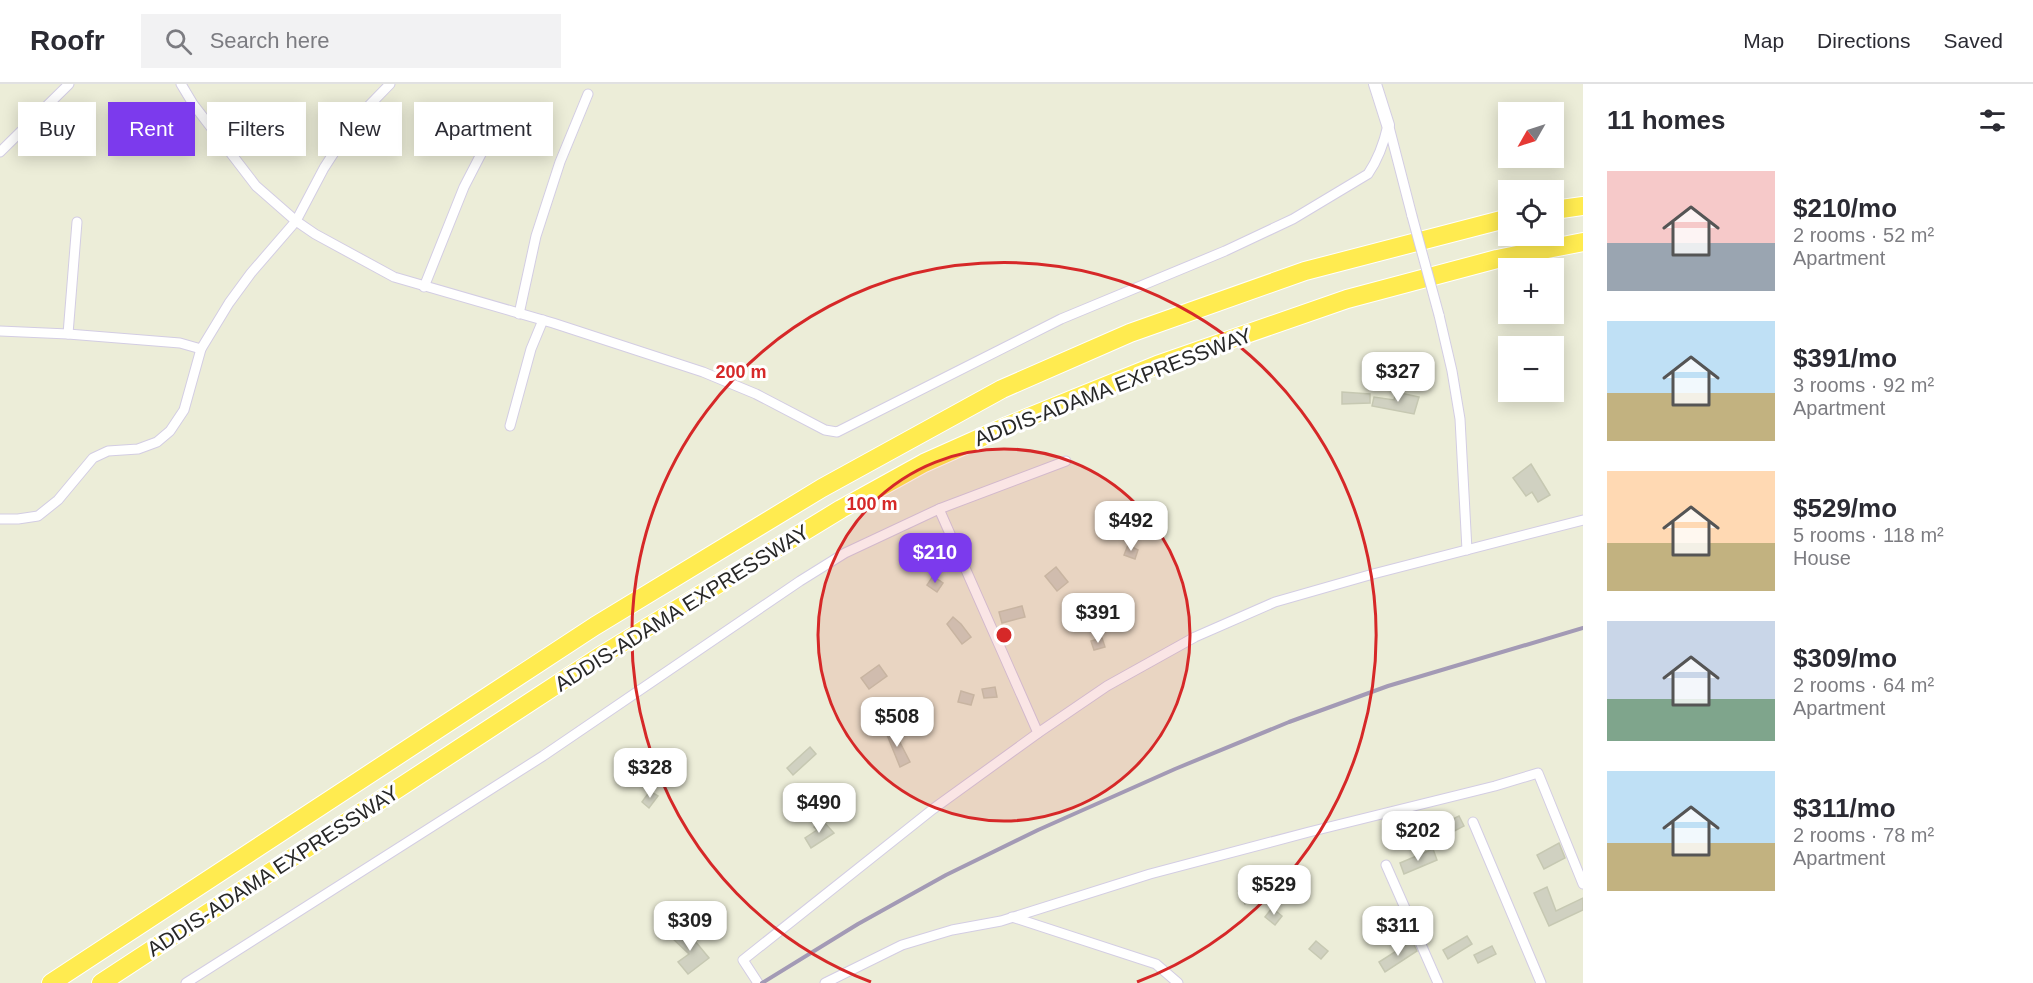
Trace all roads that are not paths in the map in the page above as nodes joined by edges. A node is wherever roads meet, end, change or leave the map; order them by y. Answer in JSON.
{"nodes":[{"id":1,"x":69,"y":84,"type":"edge"},
{"id":2,"x":181,"y":84,"type":"edge"},
{"id":3,"x":390,"y":84,"type":"edge"},
{"id":4,"x":1375,"y":84,"type":"edge"},
{"id":5,"x":1384,"y":84,"type":"edge"},
{"id":6,"x":588,"y":94,"type":"dead end"},
{"id":7,"x":1388,"y":125,"type":"junction"},
{"id":8,"x":0,"y":152,"type":"edge"},
{"id":9,"x":480,"y":156,"type":"edge"},
{"id":10,"x":1583,"y":206,"type":"edge"},
{"id":11,"x":1564,"y":209,"type":"edge"},
{"id":12,"x":296,"y":221,"type":"junction"},
{"id":13,"x":1498,"y":221,"type":"edge"},
{"id":14,"x":77,"y":222,"type":"dead end"},
{"id":15,"x":1583,"y":242,"type":"edge"},
{"id":16,"x":424,"y":287,"type":"junction"},
{"id":17,"x":519,"y":314,"type":"junction"},
{"id":18,"x":543,"y":320,"type":"junction"},
{"id":19,"x":0,"y":331,"type":"edge"},
{"id":20,"x":68,"y":334,"type":"junction"},
{"id":21,"x":201,"y":350,"type":"junction"},
{"id":22,"x":510,"y":426,"type":"dead end"},
{"id":23,"x":1066,"y":461,"type":"dead end"},
{"id":24,"x":939,"y":509,"type":"junction"},
{"id":25,"x":0,"y":519,"type":"edge"},
{"id":26,"x":1583,"y":520,"type":"edge"},
{"id":27,"x":1467,"y":550,"type":"junction"},
{"id":28,"x":1038,"y":733,"type":"junction"},
{"id":29,"x":1473,"y":822,"type":"dead end"},
{"id":30,"x":1386,"y":865,"type":"dead end"},
{"id":31,"x":1581,"y":872,"type":"edge"},
{"id":32,"x":1583,"y":884,"type":"edge"},
{"id":33,"x":1012,"y":917,"type":"junction"},
{"id":34,"x":51,"y":983,"type":"edge"},
{"id":35,"x":101,"y":983,"type":"edge"},
{"id":36,"x":186,"y":983,"type":"edge"},
{"id":37,"x":758,"y":983,"type":"edge"},
{"id":38,"x":825,"y":983,"type":"edge"},
{"id":39,"x":1178,"y":983,"type":"edge"},
{"id":40,"x":1438,"y":983,"type":"edge"},
{"id":41,"x":1541,"y":983,"type":"edge"}],
"edges":[{"from":1,"to":8,"type":"street"},
{"from":2,"to":12,"type":"street"},
{"from":3,"to":12,"type":"street"},
{"from":4,"to":7,"type":"street"},
{"from":5,"to":7,"type":"street"},
{"from":6,"to":17,"type":"street"},
{"from":7,"to":18,"type":"street"},
{"from":7,"to":27,"type":"street","bridge":true},
{"from":9,"to":16,"type":"street"},
{"from":10,"to":11,"type":"highway"},
{"from":12,"to":16,"type":"street"},
{"from":12,"to":21,"type":"street"},
{"from":13,"to":34,"type":"highway","name":"ADDIS-ADAMA EXPRESSWAY"},
{"from":14,"to":20,"type":"street"},
{"from":15,"to":35,"type":"highway","name":"ADDIS-ADAMA EXPRESSWAY"},
{"from":16,"to":17,"type":"street"},
{"from":17,"to":18,"type":"street"},
{"from":18,"to":22,"type":"street"},
{"from":19,"to":20,"type":"street"},
{"from":20,"to":21,"type":"street"},
{"from":21,"to":25,"type":"street"},
{"from":23,"to":24,"type":"street"},
{"from":24,"to":28,"type":"street"},
{"from":24,"to":36,"type":"street"},
{"from":26,"to":27,"type":"street"},
{"from":27,"to":28,"type":"street"},
{"from":28,"to":37,"type":"street"},
{"from":29,"to":41,"type":"street"},
{"from":30,"to":40,"type":"street"},
{"from":31,"to":32,"type":"street"},
{"from":31,"to":33,"type":"street"},
{"from":33,"to":38,"type":"street"},
{"from":33,"to":39,"type":"street"}]}
